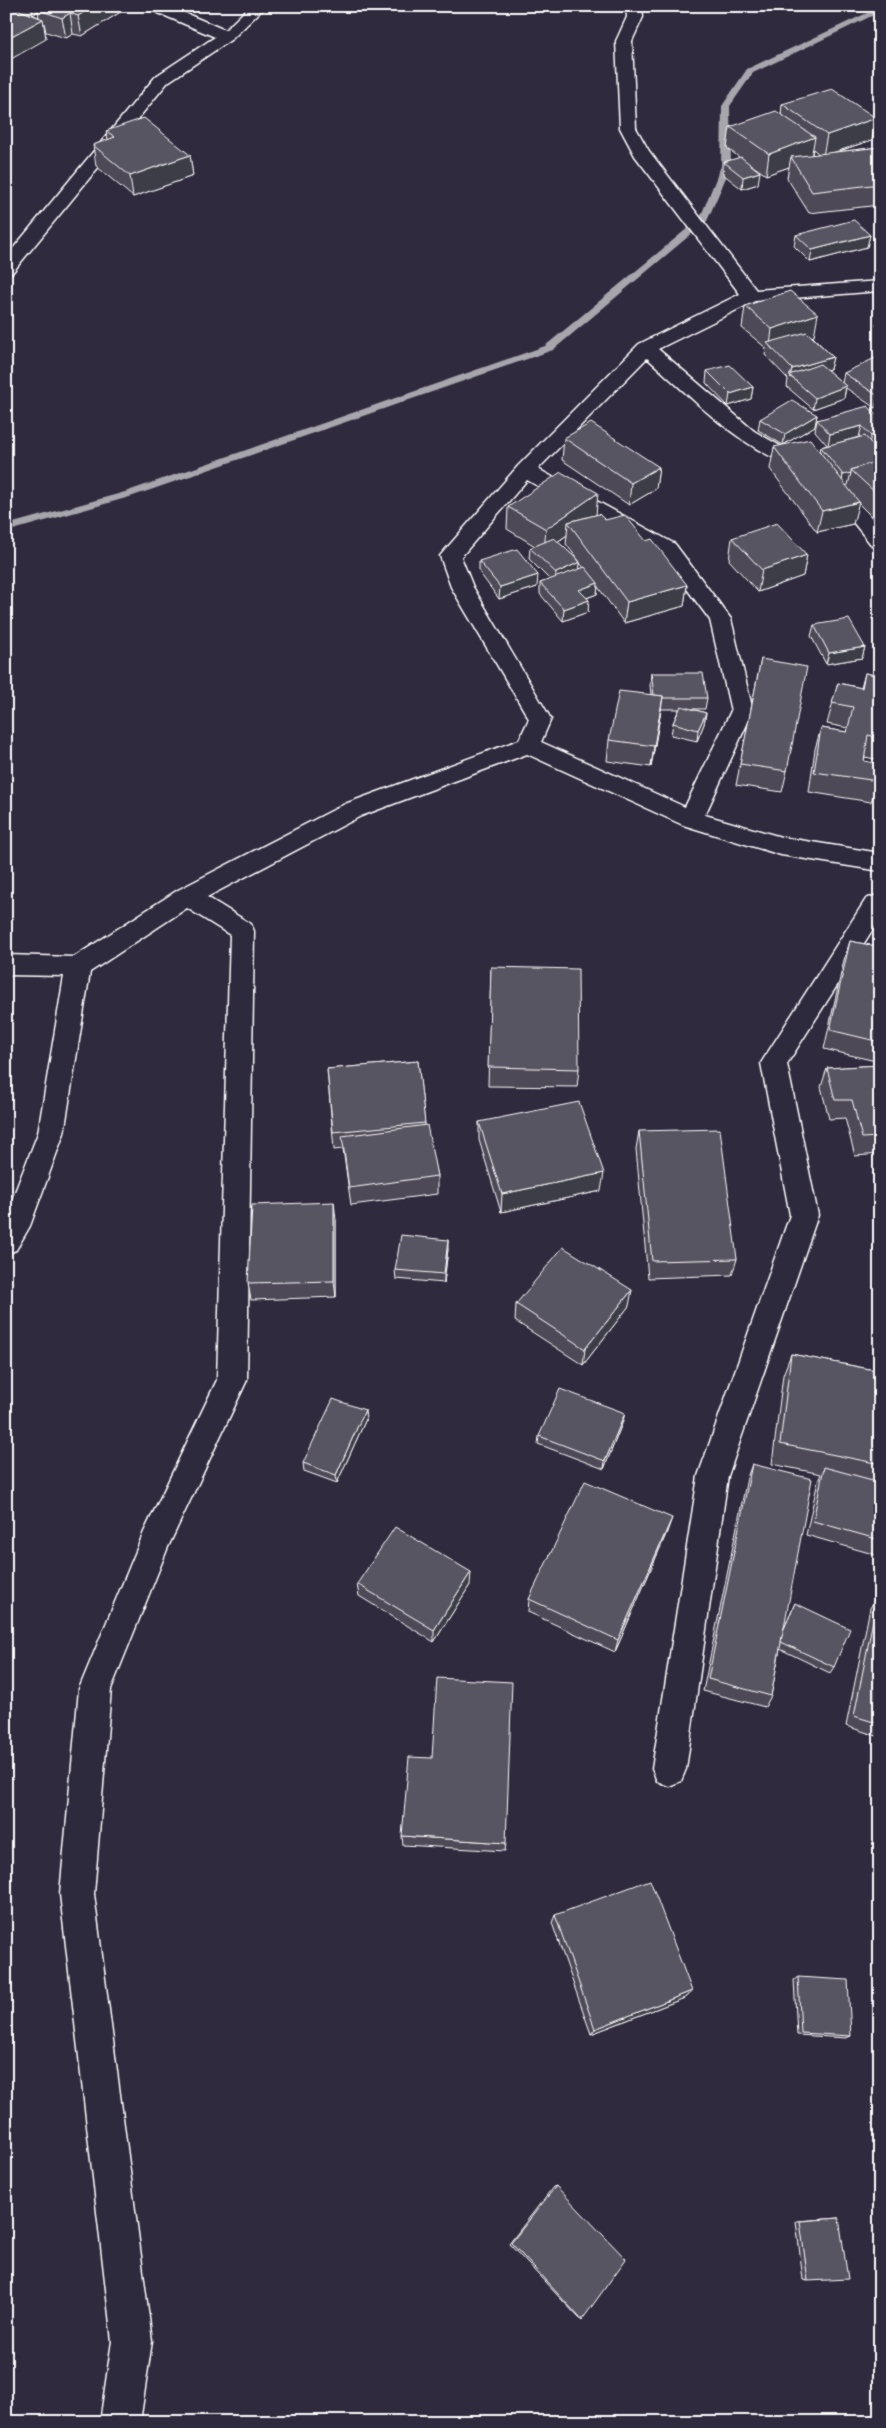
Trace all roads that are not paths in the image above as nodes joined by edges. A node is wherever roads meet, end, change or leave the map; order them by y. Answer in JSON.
{"nodes":[{"id":1,"x":154,"y":6,"type":"edge"},
{"id":2,"x":259,"y":6,"type":"edge"},
{"id":3,"x":634,"y":6,"type":"edge"},
{"id":4,"x":227,"y":36,"type":"junction"},
{"id":5,"x":6,"y":269,"type":"edge"},
{"id":6,"x":880,"y":286,"type":"edge"},
{"id":7,"x":751,"y":296,"type":"junction"},
{"id":8,"x":646,"y":348,"type":"junction"},
{"id":9,"x":525,"y":470,"type":"junction"},
{"id":10,"x":880,"y":542,"type":"edge"},
{"id":11,"x":528,"y":745,"type":"junction"},
{"id":12,"x":691,"y":820,"type":"junction"},
{"id":13,"x":880,"y":862,"type":"edge"},
{"id":14,"x":187,"y":896,"type":"junction"},
{"id":15,"x":880,"y":903,"type":"edge"},
{"id":16,"x":6,"y":965,"type":"edge"},
{"id":17,"x":78,"y":967,"type":"junction"},
{"id":18,"x":6,"y":1242,"type":"edge"},
{"id":19,"x":669,"y":1770,"type":"dead end"},
{"id":20,"x":120,"y":2422,"type":"edge"}],
"edges":[{"from":1,"to":4,"type":"street"},
{"from":2,"to":4,"type":"street"},
{"from":3,"to":7,"type":"street"},
{"from":4,"to":5,"type":"street"},
{"from":6,"to":7,"type":"street"},
{"from":7,"to":8,"type":"street"},
{"from":8,"to":9,"type":"street"},
{"from":8,"to":10,"type":"street"},
{"from":9,"to":11,"type":"street"},
{"from":9,"to":12,"type":"street"},
{"from":11,"to":12,"type":"street"},
{"from":11,"to":14,"type":"street"},
{"from":12,"to":13,"type":"street"},
{"from":14,"to":17,"type":"street"},
{"from":14,"to":20,"type":"street"},
{"from":15,"to":19,"type":"street"},
{"from":16,"to":17,"type":"street"},
{"from":17,"to":18,"type":"street"}]}
